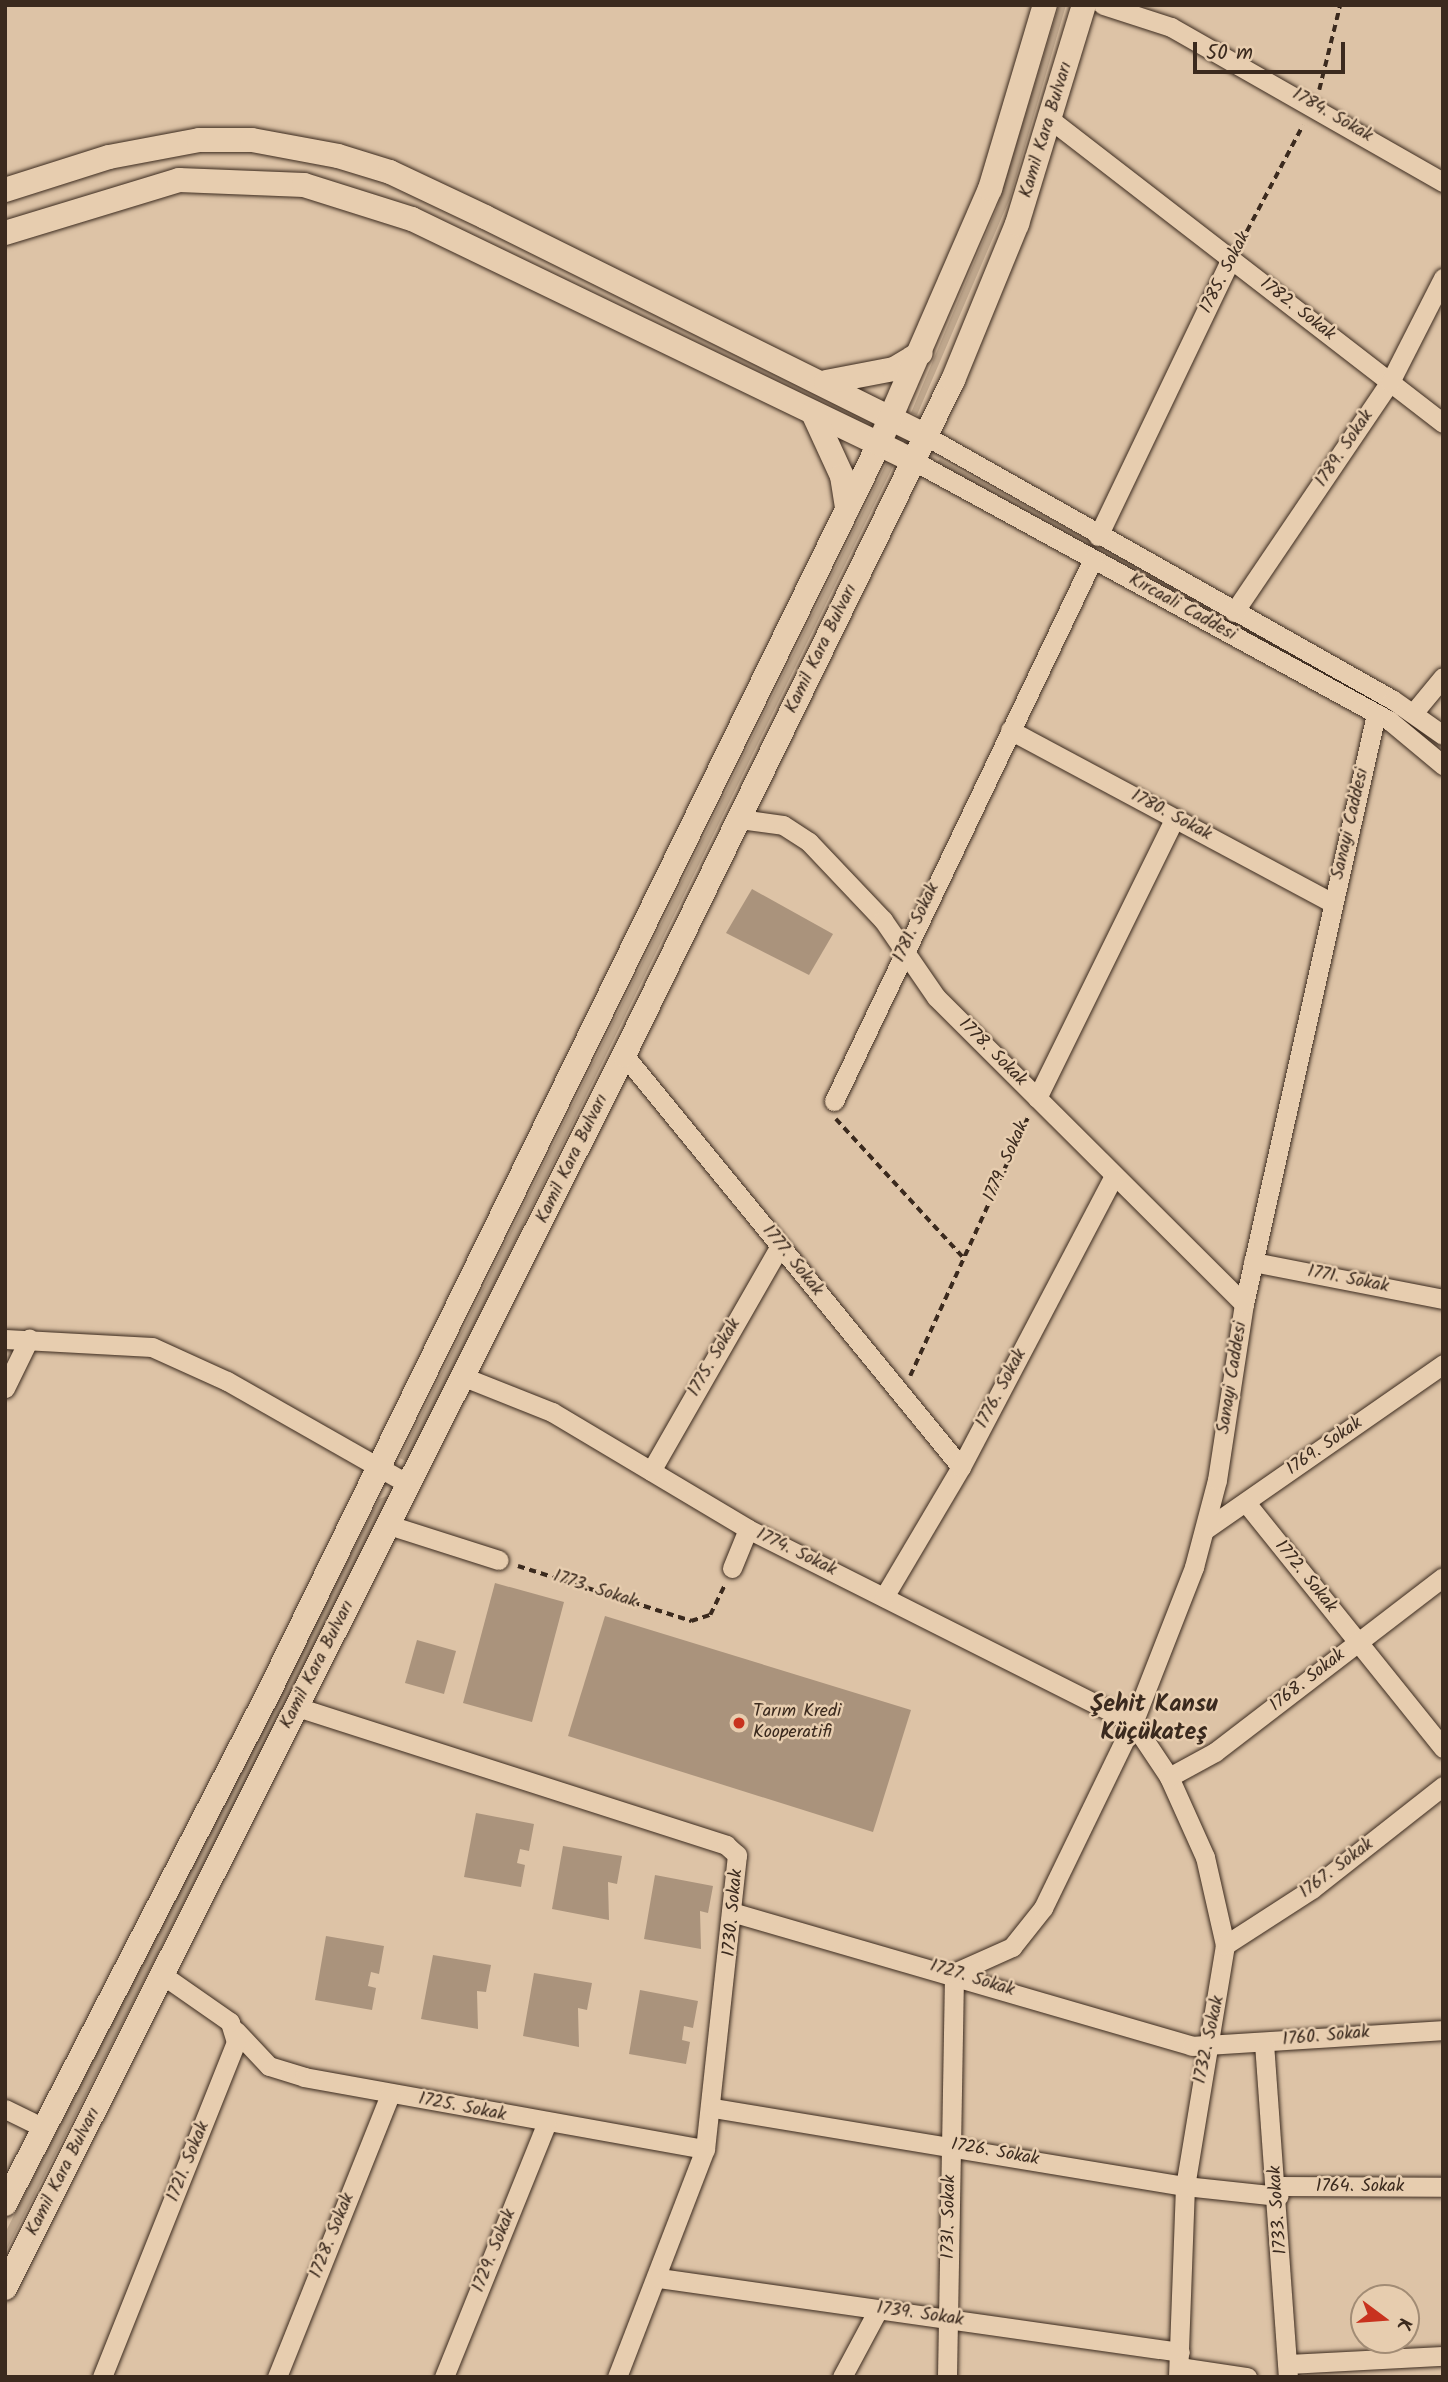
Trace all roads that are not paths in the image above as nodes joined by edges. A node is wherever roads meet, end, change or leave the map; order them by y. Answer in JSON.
{"nodes":[{"id":1,"x":1045,"y":5,"type":"edge"},
{"id":2,"x":1084,"y":5,"type":"edge"},
{"id":3,"x":1103,"y":5,"type":"edge"},
{"id":4,"x":1051,"y":120,"type":"junction"},
{"id":5,"x":1443,"y":182,"type":"edge"},
{"id":6,"x":5,"y":190,"type":"edge"},
{"id":7,"x":5,"y":233,"type":"edge"},
{"id":8,"x":1231,"y":259,"type":"junction"},
{"id":9,"x":1443,"y":278,"type":"edge"},
{"id":10,"x":921,"y":354,"type":"junction"},
{"id":11,"x":826,"y":382,"type":"junction"},
{"id":12,"x":1390,"y":382,"type":"junction"},
{"id":13,"x":813,"y":413,"type":"junction"},
{"id":14,"x":892,"y":416,"type":"junction"},
{"id":15,"x":1443,"y":423,"type":"edge"},
{"id":16,"x":926,"y":436,"type":"junction"},
{"id":17,"x":880,"y":444,"type":"junction"},
{"id":18,"x":914,"y":461,"type":"junction"},
{"id":19,"x":847,"y":509,"type":"junction"},
{"id":20,"x":1098,"y":536,"type":"junction"},
{"id":21,"x":1093,"y":559,"type":"junction"},
{"id":22,"x":1234,"y":612,"type":"junction"},
{"id":23,"x":1443,"y":677,"type":"edge"},
{"id":24,"x":1414,"y":712,"type":"junction"},
{"id":25,"x":1376,"y":715,"type":"junction"},
{"id":26,"x":1010,"y":730,"type":"junction"},
{"id":27,"x":1443,"y":735,"type":"edge"},
{"id":28,"x":1443,"y":765,"type":"edge"},
{"id":29,"x":1175,"y":818,"type":"junction"},
{"id":30,"x":740,"y":819,"type":"junction"},
{"id":31,"x":1333,"y":903,"type":"junction"},
{"id":32,"x":903,"y":952,"type":"junction"},
{"id":33,"x":624,"y":1055,"type":"junction"},
{"id":34,"x":1037,"y":1098,"type":"junction"},
{"id":35,"x":834,"y":1101,"type":"road end"},
{"id":36,"x":1113,"y":1177,"type":"junction"},
{"id":37,"x":780,"y":1246,"type":"junction"},
{"id":38,"x":1253,"y":1262,"type":"junction"},
{"id":39,"x":1443,"y":1298,"type":"edge"},
{"id":40,"x":1244,"y":1304,"type":"junction"},
{"id":41,"x":5,"y":1339,"type":"edge"},
{"id":42,"x":29,"y":1339,"type":"junction"},
{"id":43,"x":1443,"y":1364,"type":"edge"},
{"id":44,"x":464,"y":1377,"type":"junction"},
{"id":45,"x":5,"y":1388,"type":"edge"},
{"id":46,"x":379,"y":1466,"type":"junction"},
{"id":47,"x":961,"y":1467,"type":"junction"},
{"id":48,"x":651,"y":1471,"type":"junction"},
{"id":49,"x":410,"y":1485,"type":"junction"},
{"id":50,"x":1247,"y":1504,"type":"junction"},
{"id":51,"x":389,"y":1525,"type":"junction"},
{"id":52,"x":1206,"y":1529,"type":"junction"},
{"id":53,"x":748,"y":1530,"type":"junction"},
{"id":54,"x":499,"y":1560,"type":"road end"},
{"id":55,"x":732,"y":1568,"type":"road end"},
{"id":56,"x":1443,"y":1577,"type":"edge"},
{"id":57,"x":884,"y":1597,"type":"junction"},
{"id":58,"x":1358,"y":1642,"type":"junction"},
{"id":59,"x":297,"y":1707,"type":"junction"},
{"id":60,"x":1133,"y":1723,"type":"junction"},
{"id":61,"x":1443,"y":1748,"type":"edge"},
{"id":62,"x":1170,"y":1777,"type":"junction"},
{"id":63,"x":1443,"y":1786,"type":"edge"},
{"id":64,"x":735,"y":1913,"type":"junction"},
{"id":65,"x":1225,"y":1944,"type":"junction"},
{"id":66,"x":954,"y":1973,"type":"junction"},
{"id":67,"x":164,"y":1976,"type":"junction"},
{"id":68,"x":1443,"y":2030,"type":"edge"},
{"id":69,"x":236,"y":2031,"type":"junction"},
{"id":70,"x":1264,"y":2043,"type":"junction"},
{"id":71,"x":1209,"y":2048,"type":"junction"},
{"id":72,"x":390,"y":2095,"type":"junction"},
{"id":73,"x":713,"y":2108,"type":"junction"},
{"id":74,"x":5,"y":2109,"type":"edge"},
{"id":75,"x":546,"y":2124,"type":"junction"},
{"id":76,"x":44,"y":2128,"type":"junction"},
{"id":77,"x":951,"y":2145,"type":"junction"},
{"id":78,"x":705,"y":2149,"type":"junction"},
{"id":79,"x":1185,"y":2186,"type":"junction"},
{"id":80,"x":1443,"y":2187,"type":"edge"},
{"id":81,"x":1278,"y":2191,"type":"junction"},
{"id":82,"x":5,"y":2204,"type":"edge"},
{"id":83,"x":659,"y":2278,"type":"junction"},
{"id":84,"x":5,"y":2288,"type":"edge"},
{"id":85,"x":878,"y":2310,"type":"junction"},
{"id":86,"x":948,"y":2319,"type":"junction"},
{"id":87,"x":1443,"y":2357,"type":"edge"},
{"id":88,"x":1179,"y":2365,"type":"edge"},
{"id":89,"x":1288,"y":2370,"type":"edge"},
{"id":90,"x":102,"y":2377,"type":"edge"},
{"id":91,"x":277,"y":2377,"type":"edge"},
{"id":92,"x":444,"y":2377,"type":"edge"},
{"id":93,"x":617,"y":2377,"type":"edge"},
{"id":94,"x":842,"y":2377,"type":"edge"},
{"id":95,"x":947,"y":2377,"type":"edge"},
{"id":96,"x":1247,"y":2377,"type":"edge"}],
"edges":[{"from":1,"to":10,"type":"main road","name":"Kamil Kara Bulvarı"},
{"from":2,"to":4,"type":"main road","name":"Kamil Kara Bulvarı"},
{"from":3,"to":5,"type":"street","name":"1784. Sokak"},
{"from":4,"to":8,"type":"street","name":"1782. Sokak"},
{"from":4,"to":16,"type":"main road","name":"Kamil Kara Bulvarı"},
{"from":6,"to":11,"type":"main road"},
{"from":7,"to":13,"type":"main road"},
{"from":8,"to":12,"type":"street","name":"1782. Sokak"},
{"from":8,"to":20,"type":"street","name":"1785. Sokak"},
{"from":9,"to":12,"type":"street","name":"1789. Sokak"},
{"from":10,"to":11,"type":"main road"},
{"from":10,"to":14,"type":"main road","name":"Kamil Kara Bulvarı"},
{"from":11,"to":14,"type":"main road"},
{"from":12,"to":15,"type":"street","name":"1782. Sokak"},
{"from":12,"to":22,"type":"street","name":"1789. Sokak"},
{"from":13,"to":17,"type":"main road"},
{"from":13,"to":19,"type":"main road"},
{"from":14,"to":16,"type":"main road"},
{"from":14,"to":17,"type":"main road","name":"Kamil Kara Bulvarı"},
{"from":16,"to":18,"type":"main road","name":"Kamil Kara Bulvarı"},
{"from":16,"to":20,"type":"street","name":"Kırcaali Caddesi"},
{"from":17,"to":18,"type":"main road"},
{"from":17,"to":19,"type":"main road","name":"Kamil Kara Bulvarı"},
{"from":18,"to":21,"type":"street","name":"Kırcaali Caddesi"},
{"from":18,"to":30,"type":"main road","name":"Kamil Kara Bulvarı"},
{"from":19,"to":46,"type":"main road","name":"Kamil Kara Bulvarı"},
{"from":20,"to":22,"type":"street","name":"Kırcaali Caddesi"},
{"from":21,"to":25,"type":"street","name":"Kırcaali Caddesi"},
{"from":21,"to":26,"type":"street","name":"1781. Sokak"},
{"from":22,"to":24,"type":"street","name":"Kırcaali Caddesi"},
{"from":23,"to":24,"type":"street"},
{"from":24,"to":27,"type":"street","name":"Kırcaali Caddesi"},
{"from":25,"to":28,"type":"street","name":"Kırcaali Caddesi"},
{"from":25,"to":31,"type":"street","name":"Sanayi Caddesi"},
{"from":26,"to":29,"type":"street","name":"1780. Sokak"},
{"from":26,"to":32,"type":"street","name":"1781. Sokak"},
{"from":29,"to":31,"type":"street","name":"1780. Sokak"},
{"from":29,"to":34,"type":"street"},
{"from":30,"to":32,"type":"street","name":"1778. Sokak"},
{"from":30,"to":33,"type":"main road","name":"Kamil Kara Bulvarı"},
{"from":31,"to":38,"type":"street","name":"Sanayi Caddesi"},
{"from":32,"to":34,"type":"street","name":"1778. Sokak"},
{"from":32,"to":35,"type":"street","name":"1781. Sokak"},
{"from":33,"to":37,"type":"street","name":"1777. Sokak"},
{"from":33,"to":44,"type":"main road","name":"Kamil Kara Bulvarı"},
{"from":34,"to":36,"type":"street","name":"1778. Sokak"},
{"from":36,"to":40,"type":"street","name":"1778. Sokak"},
{"from":36,"to":47,"type":"street","name":"1776. Sokak"},
{"from":37,"to":47,"type":"street","name":"1777. Sokak"},
{"from":37,"to":48,"type":"street","name":"1775. Sokak"},
{"from":38,"to":39,"type":"street","name":"1771. Sokak"},
{"from":38,"to":40,"type":"street","name":"Sanayi Caddesi"},
{"from":40,"to":52,"type":"street","name":"Sanayi Caddesi"},
{"from":41,"to":42,"type":"street"},
{"from":42,"to":45,"type":"street"},
{"from":42,"to":46,"type":"street"},
{"from":43,"to":50,"type":"street","name":"1769. Sokak"},
{"from":44,"to":48,"type":"street","name":"1774. Sokak"},
{"from":44,"to":49,"type":"main road","name":"Kamil Kara Bulvarı"},
{"from":46,"to":49,"type":"street"},
{"from":46,"to":76,"type":"main road","name":"Kamil Kara Bulvarı"},
{"from":47,"to":57,"type":"street","name":"1776. Sokak"},
{"from":48,"to":53,"type":"street","name":"1774. Sokak"},
{"from":49,"to":51,"type":"main road","name":"Kamil Kara Bulvarı"},
{"from":50,"to":52,"type":"street","name":"1769. Sokak"},
{"from":50,"to":58,"type":"street","name":"1772. Sokak"},
{"from":51,"to":54,"type":"street"},
{"from":51,"to":59,"type":"main road","name":"Kamil Kara Bulvarı"},
{"from":52,"to":60,"type":"street","name":"Sanayi Caddesi"},
{"from":53,"to":55,"type":"street"},
{"from":53,"to":57,"type":"street","name":"1774. Sokak"},
{"from":56,"to":58,"type":"street","name":"1768. Sokak"},
{"from":57,"to":60,"type":"street","name":"1774. Sokak"},
{"from":58,"to":61,"type":"street","name":"1772. Sokak"},
{"from":58,"to":62,"type":"street","name":"1768. Sokak"},
{"from":59,"to":64,"type":"street","name":"1730. Sokak"},
{"from":59,"to":67,"type":"main road","name":"Kamil Kara Bulvarı"},
{"from":60,"to":62,"type":"street","name":"1732. Sokak"},
{"from":60,"to":66,"type":"street","name":"Sanayi Caddesi"},
{"from":62,"to":65,"type":"street","name":"1732. Sokak"},
{"from":63,"to":65,"type":"street","name":"1767. Sokak"},
{"from":64,"to":66,"type":"street","name":"1727. Sokak"},
{"from":64,"to":73,"type":"street","name":"1730. Sokak"},
{"from":65,"to":71,"type":"street","name":"1732. Sokak"},
{"from":66,"to":71,"type":"street","name":"1727. Sokak"},
{"from":66,"to":77,"type":"street","name":"1731. Sokak"},
{"from":67,"to":69,"type":"street"},
{"from":67,"to":84,"type":"main road","name":"Kamil Kara Bulvarı"},
{"from":68,"to":70,"type":"street","name":"1760. Sokak"},
{"from":69,"to":72,"type":"street","name":"1725. Sokak"},
{"from":69,"to":90,"type":"street","name":"1721. Sokak"},
{"from":70,"to":71,"type":"street","name":"1760. Sokak"},
{"from":70,"to":81,"type":"street","name":"1733. Sokak"},
{"from":71,"to":79,"type":"street","name":"1732. Sokak"},
{"from":72,"to":75,"type":"street","name":"1725. Sokak"},
{"from":72,"to":91,"type":"street","name":"1728. Sokak"},
{"from":73,"to":77,"type":"street","name":"1726. Sokak"},
{"from":73,"to":78,"type":"street","name":"1730. Sokak"},
{"from":74,"to":76,"type":"street"},
{"from":75,"to":78,"type":"street","name":"1725. Sokak"},
{"from":75,"to":92,"type":"street","name":"1729. Sokak"},
{"from":76,"to":82,"type":"main road","name":"Kamil Kara Bulvarı"},
{"from":77,"to":79,"type":"street","name":"1726. Sokak"},
{"from":77,"to":86,"type":"street","name":"1731. Sokak"},
{"from":78,"to":83,"type":"street","name":"1730. Sokak"},
{"from":79,"to":81,"type":"street","name":"1726. Sokak"},
{"from":79,"to":88,"type":"street","name":"1732. Sokak"},
{"from":80,"to":81,"type":"street","name":"1764. Sokak"},
{"from":81,"to":89,"type":"street","name":"1733. Sokak"},
{"from":83,"to":85,"type":"street","name":"1739. Sokak"},
{"from":83,"to":93,"type":"street","name":"1730. Sokak"},
{"from":85,"to":86,"type":"street","name":"1739. Sokak"},
{"from":85,"to":94,"type":"street"},
{"from":86,"to":88,"type":"street","name":"1739. Sokak"},
{"from":86,"to":95,"type":"street","name":"1731. Sokak"},
{"from":87,"to":89,"type":"street"},
{"from":88,"to":96,"type":"street","name":"1739. Sokak"}]}
